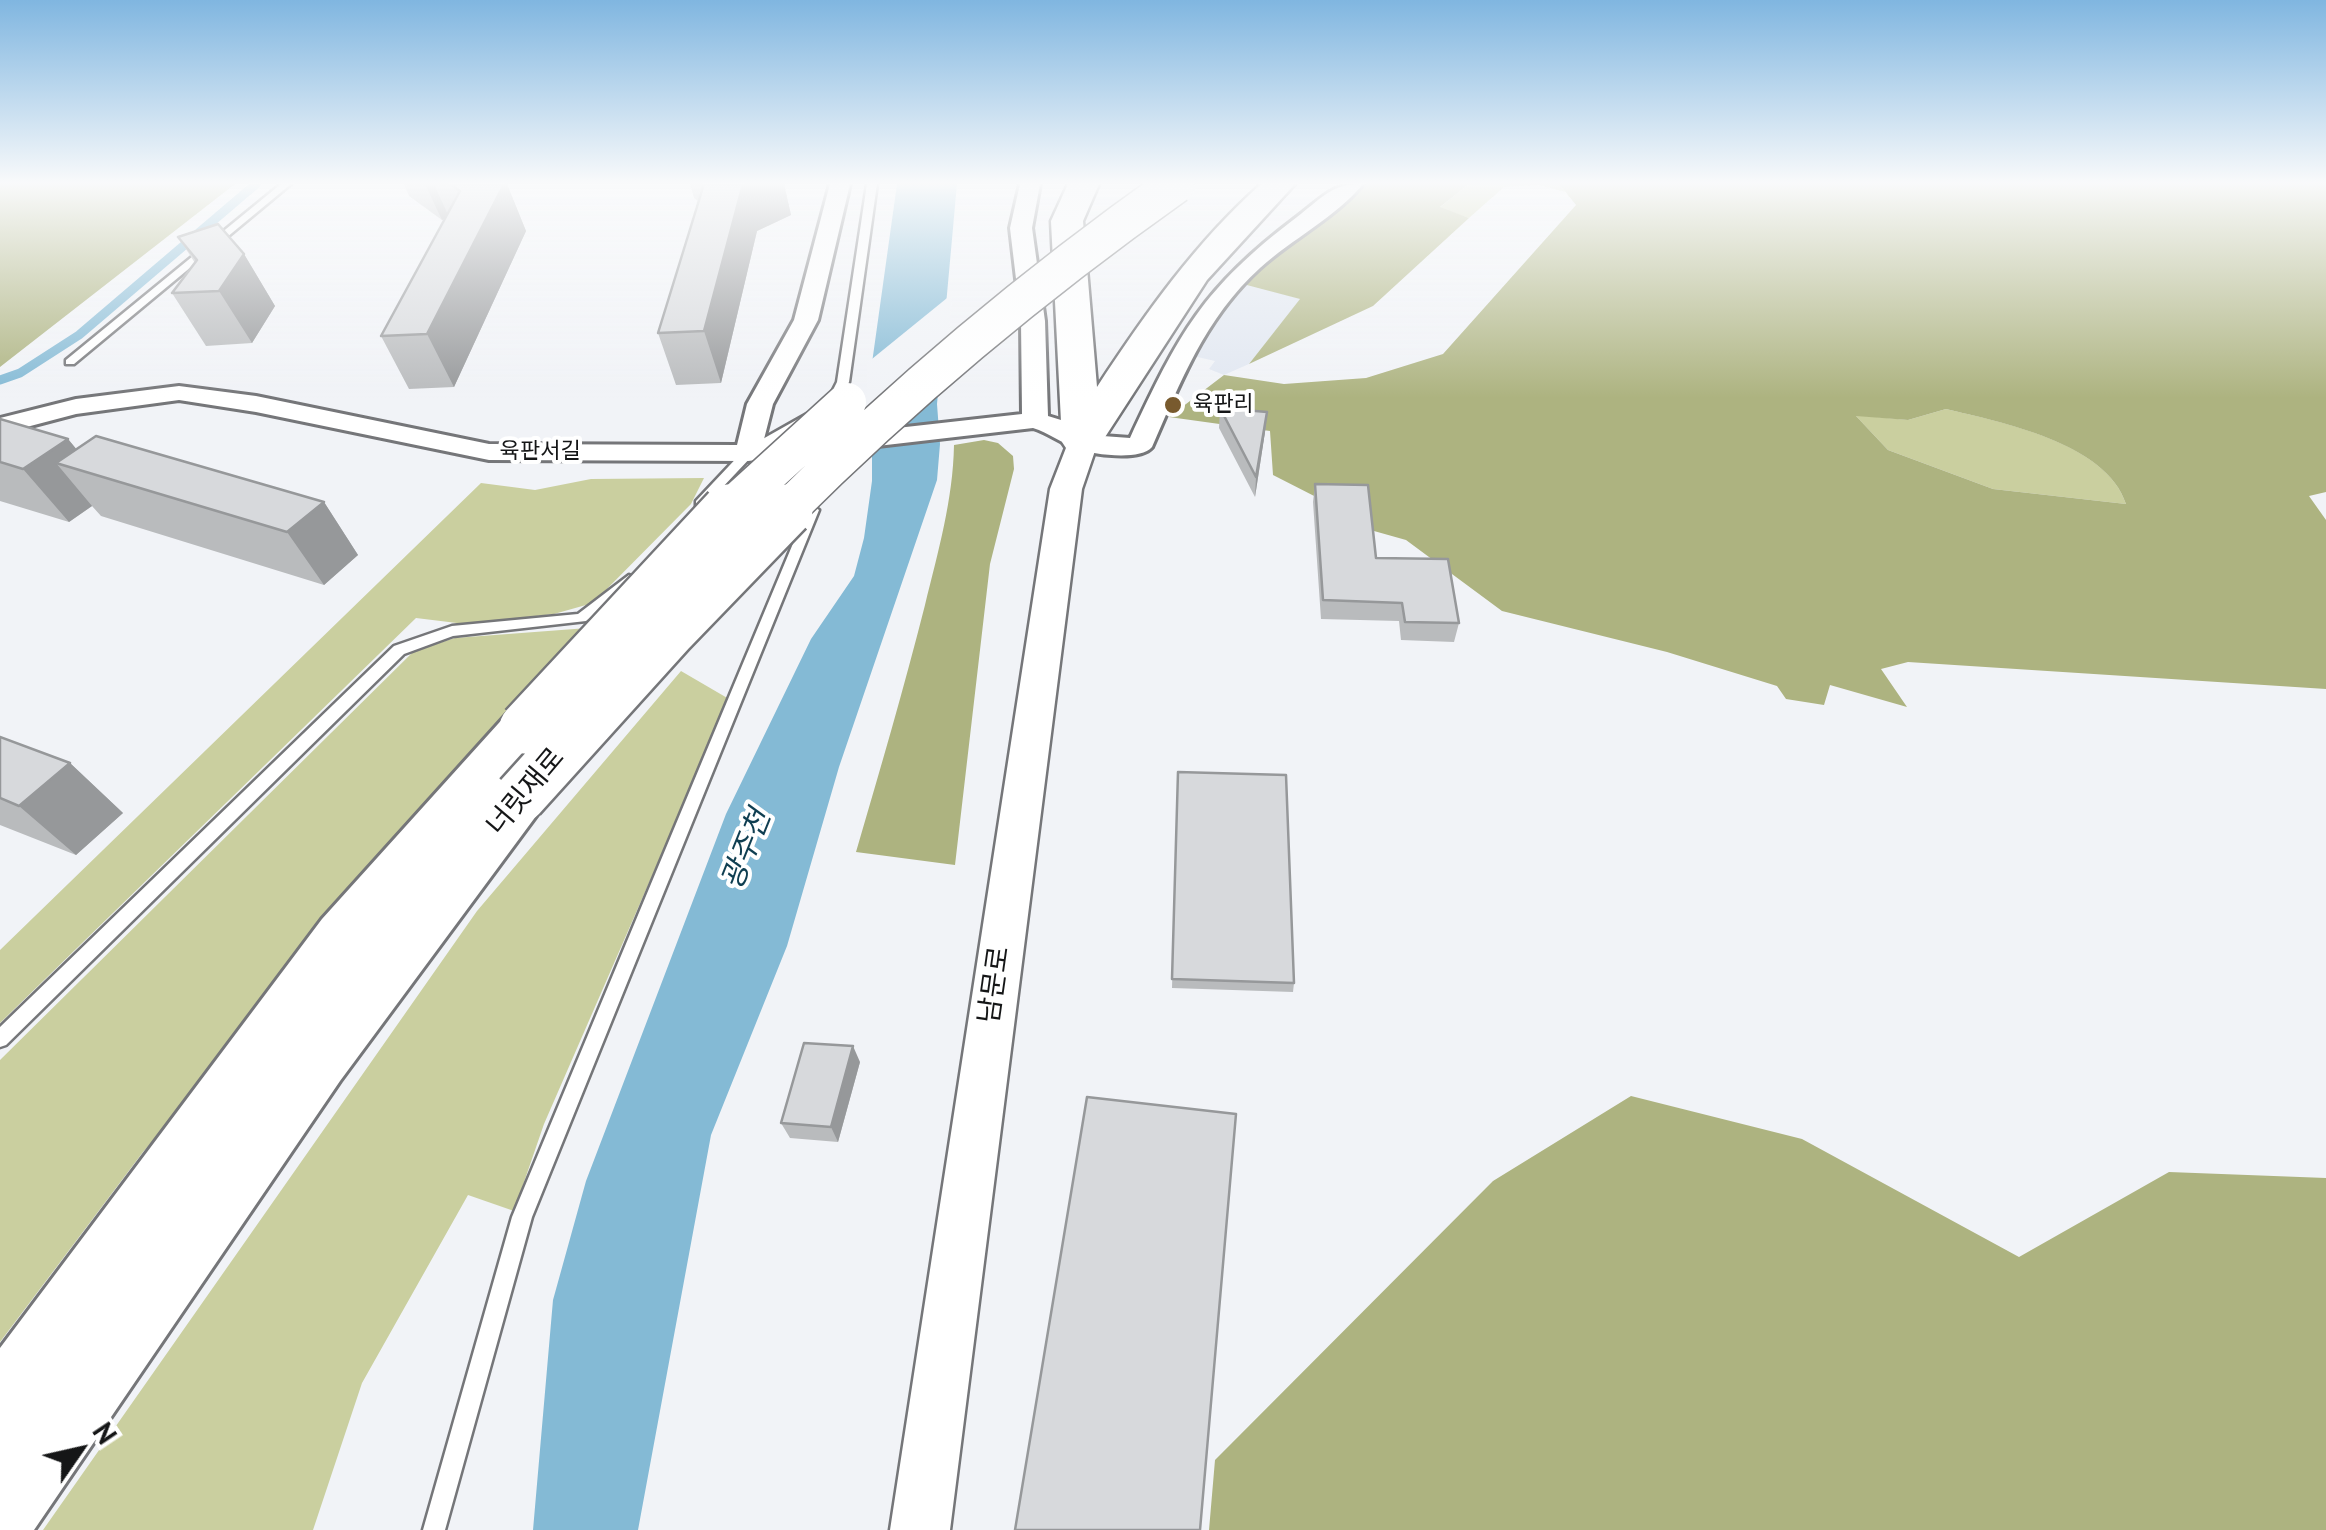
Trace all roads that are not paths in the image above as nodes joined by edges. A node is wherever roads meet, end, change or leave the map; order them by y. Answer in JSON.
{"nodes":[{"id":1,"x":199,"y":255,"type":"edge"},
{"id":2,"x":822,"y":255,"type":"edge"},
{"id":3,"x":862,"y":255,"type":"edge"},
{"id":4,"x":1024,"y":255,"type":"edge"},
{"id":5,"x":1032,"y":255,"type":"edge"},
{"id":6,"x":1068,"y":255,"type":"edge"},
{"id":7,"x":1074,"y":255,"type":"edge"},
{"id":8,"x":1210,"y":255,"type":"edge"},
{"id":9,"x":1261,"y":255,"type":"edge"},
{"id":10,"x":70,"y":362,"type":"dead end"},
{"id":11,"x":1035,"y":420,"type":"junction"},
{"id":12,"x":0,"y":426,"type":"edge"},
{"id":13,"x":1082,"y":442,"type":"junction"},
{"id":14,"x":748,"y":452,"type":"junction"},
{"id":15,"x":685,"y":520,"type":"dead end"},
{"id":16,"x":647,"y":561,"type":"dead end"},
{"id":17,"x":0,"y":1039,"type":"edge"},
{"id":18,"x":0,"y":1409,"type":"edge"},
{"id":19,"x":0,"y":1513,"type":"edge"},
{"id":20,"x":434,"y":1530,"type":"edge"},
{"id":21,"x":920,"y":1530,"type":"edge"}],
"edges":[{"from":1,"to":10,"type":"lane"},
{"from":2,"to":14,"type":"street"},
{"from":3,"to":14,"type":"lane"},
{"from":4,"to":11,"type":"street"},
{"from":5,"to":18,"type":"highway","name":"너릿재로","bridge":true},
{"from":6,"to":13,"type":"main road"},
{"from":7,"to":19,"type":"highway","name":"너릿재로","bridge":true},
{"from":8,"to":13,"type":"main road"},
{"from":9,"to":13,"type":"street"},
{"from":11,"to":13,"type":"street"},
{"from":11,"to":14,"type":"street","name":"육판서길"},
{"from":12,"to":14,"type":"street","name":"육판서길"},
{"from":13,"to":21,"type":"street","name":"남문로"},
{"from":14,"to":15,"type":"lane"},
{"from":14,"to":20,"type":"lane"},
{"from":16,"to":17,"type":"lane"}]}
